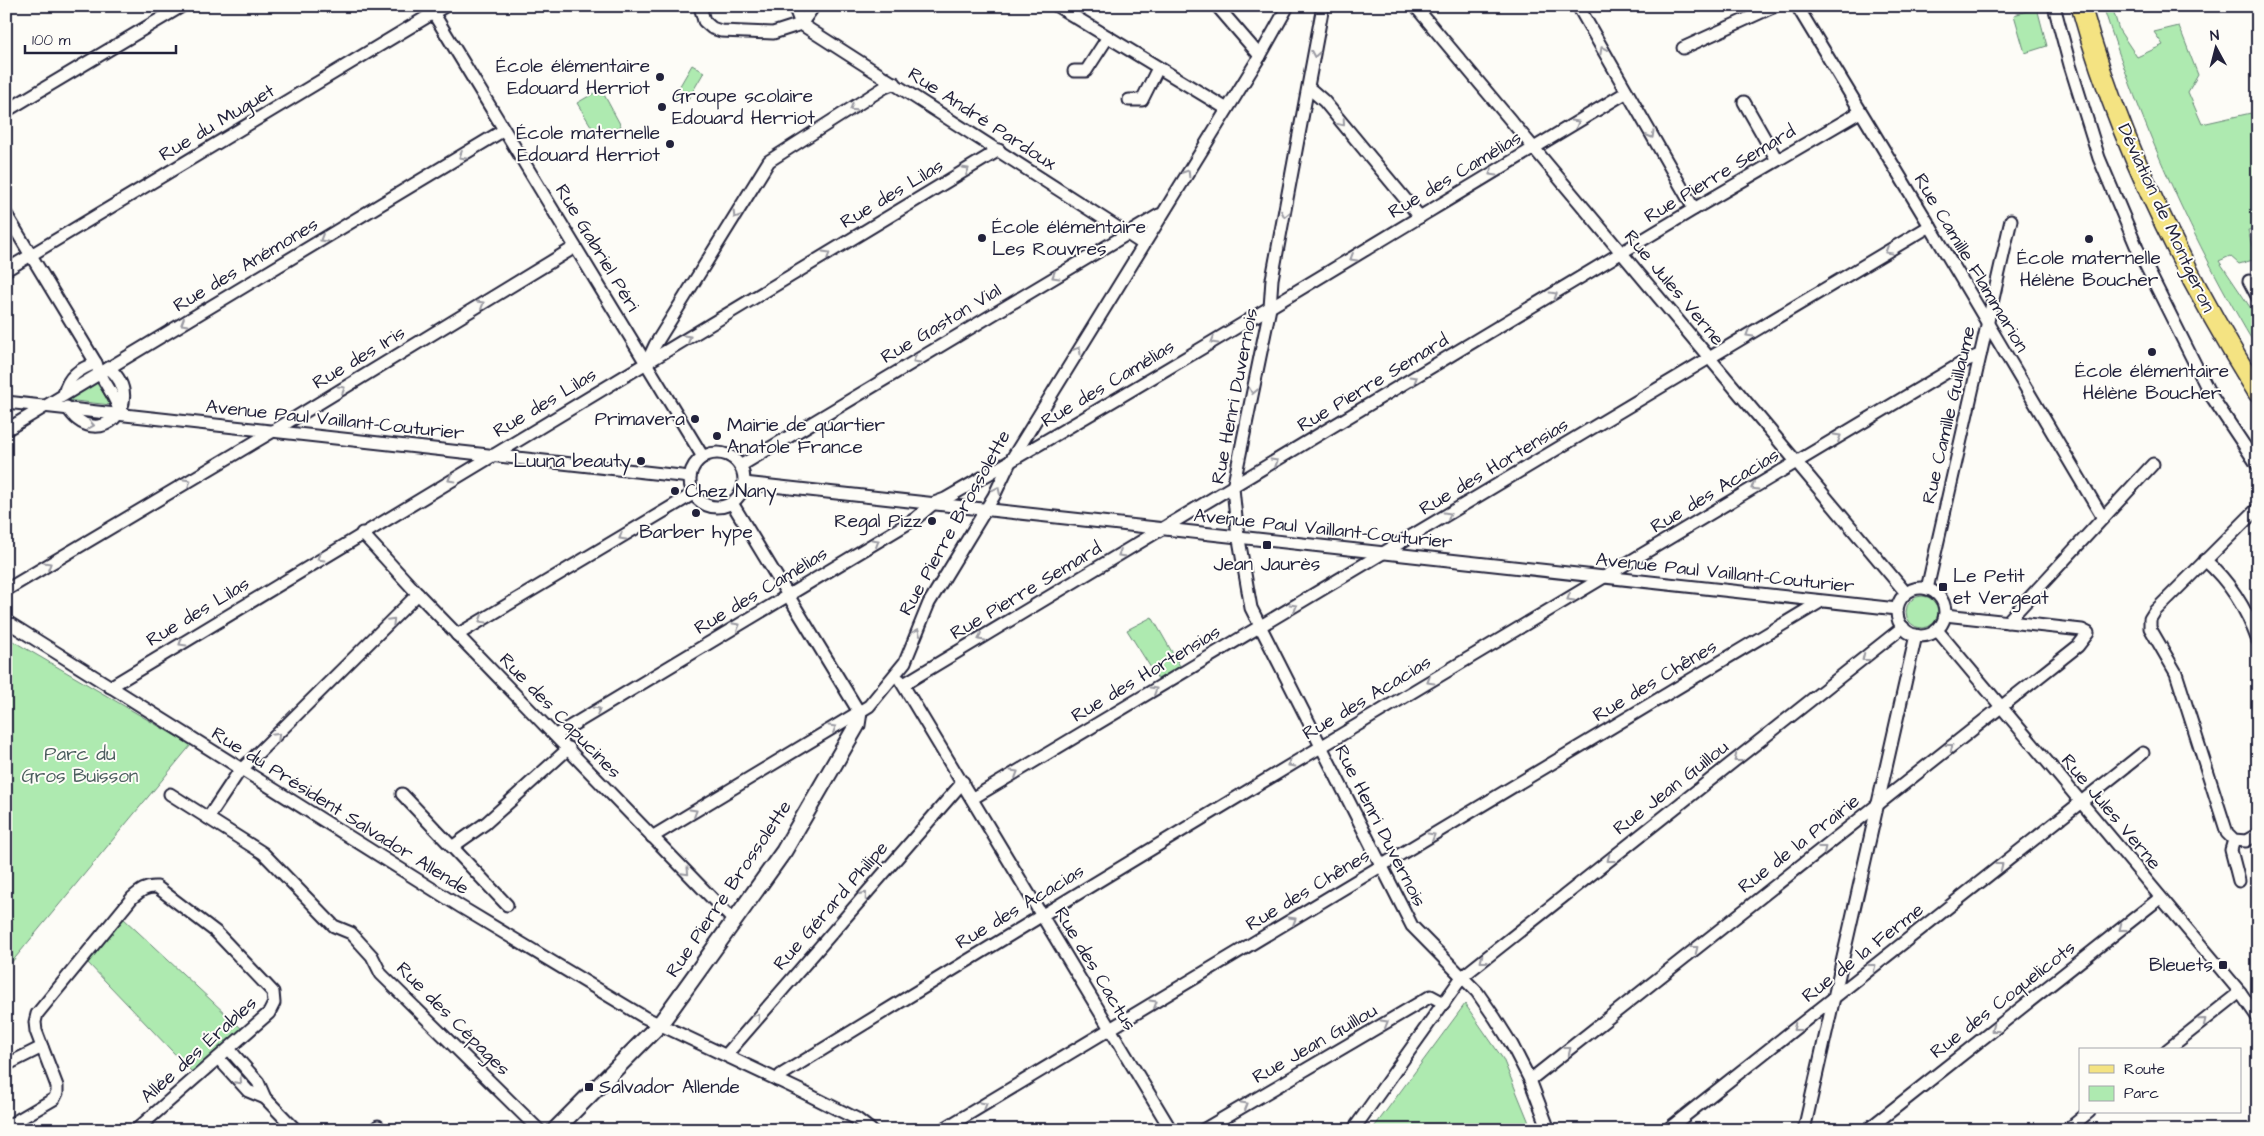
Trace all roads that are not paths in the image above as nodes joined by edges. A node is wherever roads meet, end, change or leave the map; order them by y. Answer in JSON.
{"nodes":[{"id":1,"x":182,"y":6,"type":"edge"},
{"id":2,"x":445,"y":6,"type":"edge"},
{"id":3,"x":700,"y":6,"type":"edge"},
{"id":4,"x":794,"y":6,"type":"edge"},
{"id":5,"x":814,"y":6,"type":"edge"},
{"id":6,"x":1057,"y":6,"type":"edge"},
{"id":7,"x":1217,"y":6,"type":"edge"},
{"id":8,"x":1288,"y":6,"type":"edge"},
{"id":9,"x":1323,"y":6,"type":"edge"},
{"id":10,"x":1415,"y":6,"type":"edge"},
{"id":11,"x":1578,"y":6,"type":"edge"},
{"id":12,"x":1775,"y":6,"type":"edge"},
{"id":13,"x":1797,"y":6,"type":"edge"},
{"id":14,"x":2054,"y":6,"type":"edge"},
{"id":15,"x":2080,"y":6,"type":"edge"},
{"id":16,"x":2094,"y":6,"type":"edge"},
{"id":17,"x":431,"y":10,"type":"edge"},
{"id":18,"x":801,"y":24,"type":"junction"},
{"id":19,"x":1108,"y":37,"type":"junction"},
{"id":20,"x":1683,"y":48,"type":"dead end"},
{"id":21,"x":1260,"y":56,"type":"junction"},
{"id":22,"x":1158,"y":68,"type":"junction"},
{"id":23,"x":1074,"y":71,"type":"dead end"},
{"id":24,"x":894,"y":83,"type":"junction"},
{"id":25,"x":1309,"y":88,"type":"junction"},
{"id":26,"x":1627,"y":92,"type":"junction"},
{"id":27,"x":1129,"y":100,"type":"dead end"},
{"id":28,"x":1744,"y":102,"type":"dead end"},
{"id":29,"x":1227,"y":109,"type":"junction"},
{"id":30,"x":6,"y":111,"type":"edge"},
{"id":31,"x":1860,"y":112,"type":"junction"},
{"id":32,"x":504,"y":130,"type":"junction"},
{"id":33,"x":1534,"y":148,"type":"junction"},
{"id":34,"x":999,"y":150,"type":"junction"},
{"id":35,"x":1777,"y":160,"type":"junction"},
{"id":36,"x":1694,"y":209,"type":"junction"},
{"id":37,"x":6,"y":214,"type":"edge"},
{"id":38,"x":1161,"y":214,"type":"junction"},
{"id":39,"x":1420,"y":217,"type":"junction"},
{"id":40,"x":2011,"y":220,"type":"dead end"},
{"id":41,"x":1930,"y":226,"type":"junction"},
{"id":42,"x":1127,"y":234,"type":"junction"},
{"id":43,"x":1143,"y":244,"type":"junction"},
{"id":44,"x":576,"y":247,"type":"junction"},
{"id":45,"x":1622,"y":254,"type":"junction"},
{"id":46,"x":31,"y":255,"type":"junction"},
{"id":47,"x":6,"y":270,"type":"edge"},
{"id":48,"x":2249,"y":281,"type":"dead end"},
{"id":49,"x":2258,"y":298,"type":"edge"},
{"id":50,"x":1270,"y":308,"type":"junction"},
{"id":51,"x":1987,"y":325,"type":"junction"},
{"id":52,"x":662,"y":334,"type":"junction"},
{"id":53,"x":669,"y":349,"type":"junction"},
{"id":54,"x":1980,"y":355,"type":"junction"},
{"id":55,"x":1710,"y":358,"type":"junction"},
{"id":56,"x":646,"y":363,"type":"junction"},
{"id":57,"x":101,"y":369,"type":"junction"},
{"id":58,"x":2258,"y":369,"type":"edge"},
{"id":59,"x":2258,"y":393,"type":"edge"},
{"id":60,"x":6,"y":402,"type":"edge"},
{"id":61,"x":48,"y":405,"type":"junction"},
{"id":62,"x":120,"y":414,"type":"junction"},
{"id":63,"x":6,"y":430,"type":"edge"},
{"id":64,"x":274,"y":430,"type":"junction"},
{"id":65,"x":1063,"y":431,"type":"junction"},
{"id":66,"x":1027,"y":435,"type":"junction"},
{"id":67,"x":494,"y":455,"type":"junction"},
{"id":68,"x":703,"y":457,"type":"junction"},
{"id":69,"x":1010,"y":462,"type":"junction"},
{"id":70,"x":1796,"y":462,"type":"junction"},
{"id":71,"x":2153,"y":464,"type":"dead end"},
{"id":72,"x":740,"y":466,"type":"junction"},
{"id":73,"x":2258,"y":466,"type":"edge"},
{"id":74,"x":690,"y":477,"type":"junction"},
{"id":75,"x":744,"y":483,"type":"junction"},
{"id":76,"x":1233,"y":488,"type":"junction"},
{"id":77,"x":693,"y":494,"type":"junction"},
{"id":78,"x":732,"y":503,"type":"junction"},
{"id":79,"x":934,"y":503,"type":"junction"},
{"id":80,"x":2258,"y":508,"type":"edge"},
{"id":81,"x":985,"y":509,"type":"junction"},
{"id":82,"x":2103,"y":518,"type":"junction"},
{"id":83,"x":1162,"y":529,"type":"junction"},
{"id":84,"x":362,"y":533,"type":"junction"},
{"id":85,"x":1238,"y":537,"type":"junction"},
{"id":86,"x":1382,"y":554,"type":"junction"},
{"id":87,"x":2205,"y":560,"type":"junction"},
{"id":88,"x":1605,"y":577,"type":"junction"},
{"id":89,"x":1927,"y":588,"type":"junction"},
{"id":90,"x":6,"y":590,"type":"edge"},
{"id":91,"x":1906,"y":593,"type":"junction"},
{"id":92,"x":418,"y":594,"type":"junction"},
{"id":93,"x":788,"y":596,"type":"junction"},
{"id":94,"x":1820,"y":602,"type":"junction"},
{"id":95,"x":1897,"y":609,"type":"junction"},
{"id":96,"x":1945,"y":615,"type":"junction"},
{"id":97,"x":6,"y":621,"type":"edge"},
{"id":98,"x":2007,"y":622,"type":"junction"},
{"id":99,"x":1903,"y":627,"type":"junction"},
{"id":100,"x":1259,"y":628,"type":"junction"},
{"id":101,"x":1937,"y":630,"type":"junction"},
{"id":102,"x":457,"y":635,"type":"junction"},
{"id":103,"x":1916,"y":636,"type":"junction"},
{"id":104,"x":2258,"y":641,"type":"edge"},
{"id":105,"x":895,"y":675,"type":"junction"},
{"id":106,"x":904,"y":684,"type":"junction"},
{"id":107,"x":110,"y":687,"type":"junction"},
{"id":108,"x":2001,"y":708,"type":"junction"},
{"id":109,"x":858,"y":712,"type":"junction"},
{"id":110,"x":556,"y":735,"type":"junction"},
{"id":111,"x":1320,"y":747,"type":"junction"},
{"id":112,"x":569,"y":748,"type":"junction"},
{"id":113,"x":2143,"y":753,"type":"dead end"},
{"id":114,"x":242,"y":770,"type":"junction"},
{"id":115,"x":963,"y":782,"type":"junction"},
{"id":116,"x":170,"y":794,"type":"dead end"},
{"id":117,"x":402,"y":794,"type":"dead end"},
{"id":118,"x":973,"y":798,"type":"junction"},
{"id":119,"x":2080,"y":803,"type":"junction"},
{"id":120,"x":1878,"y":804,"type":"junction"},
{"id":121,"x":208,"y":818,"type":"junction"},
{"id":122,"x":2258,"y":834,"type":"edge"},
{"id":123,"x":652,"y":837,"type":"junction"},
{"id":124,"x":2234,"y":840,"type":"junction"},
{"id":125,"x":452,"y":847,"type":"junction"},
{"id":126,"x":1381,"y":866,"type":"junction"},
{"id":127,"x":2239,"y":881,"type":"dead end"},
{"id":128,"x":2160,"y":898,"type":"junction"},
{"id":129,"x":506,"y":905,"type":"dead end"},
{"id":130,"x":1042,"y":914,"type":"junction"},
{"id":131,"x":734,"y":921,"type":"junction"},
{"id":132,"x":1462,"y":977,"type":"junction"},
{"id":133,"x":2240,"y":992,"type":"junction"},
{"id":134,"x":1834,"y":998,"type":"junction"},
{"id":135,"x":1444,"y":1003,"type":"junction"},
{"id":136,"x":2258,"y":1018,"type":"edge"},
{"id":137,"x":659,"y":1025,"type":"junction"},
{"id":138,"x":1111,"y":1029,"type":"junction"},
{"id":139,"x":42,"y":1047,"type":"junction"},
{"id":140,"x":2170,"y":1048,"type":"edge"},
{"id":141,"x":229,"y":1049,"type":"junction"},
{"id":142,"x":726,"y":1055,"type":"junction"},
{"id":143,"x":218,"y":1058,"type":"junction"},
{"id":144,"x":6,"y":1065,"type":"edge"},
{"id":145,"x":777,"y":1080,"type":"junction"},
{"id":146,"x":1530,"y":1080,"type":"junction"},
{"id":147,"x":265,"y":1098,"type":"junction"},
{"id":148,"x":2087,"y":1114,"type":"edge"},
{"id":149,"x":6,"y":1127,"type":"edge"},
{"id":150,"x":136,"y":1130,"type":"edge"},
{"id":151,"x":296,"y":1130,"type":"edge"},
{"id":152,"x":539,"y":1130,"type":"edge"},
{"id":153,"x":555,"y":1130,"type":"edge"},
{"id":154,"x":872,"y":1130,"type":"edge"},
{"id":155,"x":942,"y":1130,"type":"edge"},
{"id":156,"x":1171,"y":1130,"type":"edge"},
{"id":157,"x":1203,"y":1130,"type":"edge"},
{"id":158,"x":1353,"y":1130,"type":"edge"},
{"id":159,"x":1549,"y":1130,"type":"edge"},
{"id":160,"x":1667,"y":1130,"type":"edge"},
{"id":161,"x":1804,"y":1130,"type":"edge"},
{"id":162,"x":1867,"y":1130,"type":"edge"},
{"id":163,"x":2067,"y":1130,"type":"edge"}],
"edges":[{"from":1,"to":30,"type":"street"},
{"from":2,"to":17,"type":"street","name":"Rue du Muguet"},
{"from":3,"to":18,"type":"street"},
{"from":4,"to":18,"type":"street"},
{"from":5,"to":18,"type":"street"},
{"from":6,"to":19,"type":"street"},
{"from":7,"to":21,"type":"street"},
{"from":8,"to":21,"type":"street","name":"Rue Pierre Brossolette"},
{"from":9,"to":25,"type":"street","name":"Rue Henri Duvernois","one_way":true},
{"from":10,"to":33,"type":"street","name":"Rue Jules Verne"},
{"from":26,"to":11,"type":"street","one_way":true},
{"from":12,"to":20,"type":"street"},
{"from":13,"to":31,"type":"street","name":"Rue Camille Flammarion"},
{"from":14,"to":73,"type":"street"},
{"from":15,"to":59,"type":"main road","name":"Déviation de Montgeron"},
{"from":16,"to":58,"type":"main road","name":"Déviation de Montgeron"},
{"from":17,"to":32,"type":"street","name":"Rue Gabriel Péri"},
{"from":17,"to":46,"type":"street","name":"Rue du Muguet"},
{"from":18,"to":24,"type":"street","name":"Rue André Pardoux"},
{"from":19,"to":22,"type":"street"},
{"from":19,"to":23,"type":"street"},
{"from":21,"to":29,"type":"street","name":"Rue Pierre Brossolette"},
{"from":22,"to":27,"type":"street"},
{"from":22,"to":29,"type":"street"},
{"from":24,"to":34,"type":"street","name":"Rue André Pardoux"},
{"from":24,"to":52,"type":"street","one_way":true},
{"from":25,"to":39,"type":"street","one_way":true},
{"from":25,"to":50,"type":"street","name":"Rue Henri Duvernois","one_way":true},
{"from":33,"to":26,"type":"street","name":"Rue des Camélias","one_way":true},
{"from":26,"to":36,"type":"street","one_way":true},
{"from":28,"to":35,"type":"street"},
{"from":38,"to":29,"type":"street","name":"Rue Pierre Brossolette","one_way":true},
{"from":31,"to":35,"type":"street","name":"Rue Pierre Semard"},
{"from":31,"to":41,"type":"street","name":"Rue Camille Flammarion"},
{"from":32,"to":44,"type":"street","name":"Rue Gabriel Péri"},
{"from":32,"to":57,"type":"street","name":"Rue des Anémones","one_way":true},
{"from":33,"to":39,"type":"street","name":"Rue des Camélias","one_way":true},
{"from":33,"to":45,"type":"street","name":"Rue Jules Verne"},
{"from":34,"to":42,"type":"street","name":"Rue André Pardoux"},
{"from":53,"to":34,"type":"street","name":"Rue des Lilas","one_way":true},
{"from":35,"to":36,"type":"street","name":"Rue Pierre Semard"},
{"from":36,"to":45,"type":"street","name":"Rue Pierre Semard"},
{"from":37,"to":46,"type":"street"},
{"from":38,"to":42,"type":"street","name":"Rue Gaston Vial"},
{"from":38,"to":43,"type":"street","name":"Rue Pierre Brossolette"},
{"from":39,"to":50,"type":"street","name":"Rue des Camélias","one_way":true},
{"from":40,"to":51,"type":"street","name":"Rue Camille Guillaume"},
{"from":41,"to":51,"type":"street","name":"Rue Camille Flammarion"},
{"from":41,"to":55,"type":"street","name":"Rue des Hortensias","one_way":true},
{"from":42,"to":43,"type":"street","name":"Rue André Pardoux"},
{"from":42,"to":72,"type":"street","name":"Rue Gaston Vial","one_way":true},
{"from":66,"to":43,"type":"street","name":"Rue Pierre Brossolette","one_way":true},
{"from":44,"to":56,"type":"street","name":"Rue Gabriel Péri"},
{"from":64,"to":44,"type":"street","name":"Rue des Iris","one_way":true},
{"from":45,"to":55,"type":"street","name":"Rue Jules Verne"},
{"from":76,"to":45,"type":"street","name":"Rue Pierre Semard","one_way":true},
{"from":46,"to":47,"type":"street","name":"Rue du Muguet"},
{"from":46,"to":57,"type":"street"},
{"from":48,"to":49,"type":"street"},
{"from":50,"to":65,"type":"street","name":"Rue des Camélias","one_way":true},
{"from":50,"to":76,"type":"street","name":"Rue Henri Duvernois","one_way":true},
{"from":51,"to":54,"type":"street","name":"Rue Camille Guillaume"},
{"from":51,"to":82,"type":"street","name":"Rue Camille Flammarion"},
{"from":52,"to":53,"type":"street"},
{"from":52,"to":56,"type":"street"},
{"from":53,"to":56,"type":"street","name":"Rue des Lilas"},
{"from":70,"to":54,"type":"street","name":"Rue des Acacias","one_way":true},
{"from":54,"to":89,"type":"street","name":"Rue Camille Guillaume"},
{"from":55,"to":70,"type":"street","name":"Rue Jules Verne"},
{"from":86,"to":55,"type":"street","name":"Rue des Hortensias","one_way":true},
{"from":56,"to":67,"type":"street","name":"Rue des Lilas"},
{"from":56,"to":68,"type":"street","name":"Rue Gabriel Péri"},
{"from":57,"to":61,"type":"street","name":"Rue des Anémones"},
{"from":57,"to":62,"type":"street"},
{"from":60,"to":61,"type":"street","name":"Avenue Paul Vaillant-Couturier"},
{"from":61,"to":62,"type":"street","name":"Avenue Paul Vaillant-Couturier"},
{"from":61,"to":63,"type":"street"},
{"from":62,"to":64,"type":"street","name":"Avenue Paul Vaillant-Couturier"},
{"from":64,"to":67,"type":"street","name":"Avenue Paul Vaillant-Couturier"},
{"from":90,"to":64,"type":"street","name":"Rue des Iris","one_way":true},
{"from":65,"to":66,"type":"street"},
{"from":65,"to":69,"type":"street","name":"Rue des Camélias"},
{"from":66,"to":69,"type":"street","name":"Rue Pierre Brossolette"},
{"from":67,"to":74,"type":"street","name":"Avenue Paul Vaillant-Couturier"},
{"from":67,"to":84,"type":"street","name":"Rue des Lilas","one_way":true},
{"from":68,"to":72,"type":"street"},
{"from":68,"to":74,"type":"street"},
{"from":69,"to":79,"type":"street","name":"Rue des Camélias"},
{"from":81,"to":69,"type":"street","name":"Rue Pierre Brossolette","one_way":true},
{"from":70,"to":88,"type":"street","name":"Rue des Acacias","one_way":true},
{"from":70,"to":91,"type":"street","name":"Rue Jules Verne"},
{"from":71,"to":82,"type":"street"},
{"from":72,"to":75,"type":"street"},
{"from":74,"to":77,"type":"street"},
{"from":75,"to":78,"type":"street"},
{"from":75,"to":79,"type":"street","name":"Avenue Paul Vaillant-Couturier"},
{"from":76,"to":83,"type":"street","name":"Rue Pierre Semard"},
{"from":76,"to":85,"type":"street","name":"Rue Henri Duvernois"},
{"from":77,"to":78,"type":"street"},
{"from":77,"to":102,"type":"street","one_way":true},
{"from":78,"to":93,"type":"street"},
{"from":79,"to":81,"type":"street","name":"Avenue Paul Vaillant-Couturier"},
{"from":93,"to":79,"type":"street","name":"Rue des Camélias","one_way":true},
{"from":80,"to":87,"type":"street"},
{"from":81,"to":83,"type":"street","name":"Avenue Paul Vaillant-Couturier"},
{"from":105,"to":81,"type":"street","name":"Rue Pierre Brossolette","one_way":true},
{"from":82,"to":98,"type":"street"},
{"from":83,"to":85,"type":"street","name":"Avenue Paul Vaillant-Couturier"},
{"from":83,"to":106,"type":"street","name":"Rue Pierre Semard","one_way":true},
{"from":84,"to":92,"type":"street","name":"Rue des Capucines"},
{"from":84,"to":107,"type":"street","name":"Rue des Lilas","one_way":true},
{"from":85,"to":86,"type":"street","name":"Avenue Paul Vaillant-Couturier"},
{"from":85,"to":100,"type":"street","name":"Rue Henri Duvernois"},
{"from":86,"to":88,"type":"street","name":"Avenue Paul Vaillant-Couturier"},
{"from":100,"to":86,"type":"street","name":"Rue des Hortensias","one_way":true},
{"from":87,"to":104,"type":"street"},
{"from":87,"to":124,"type":"street"},
{"from":88,"to":94,"type":"street","name":"Avenue Paul Vaillant-Couturier"},
{"from":88,"to":111,"type":"street","name":"Rue des Acacias","one_way":true},
{"from":89,"to":91,"type":"street"},
{"from":89,"to":96,"type":"street"},
{"from":91,"to":95,"type":"street"},
{"from":92,"to":102,"type":"street","name":"Rue des Capucines"},
{"from":114,"to":92,"type":"street","one_way":true},
{"from":93,"to":109,"type":"street"},
{"from":110,"to":93,"type":"street","name":"Rue des Camélias","one_way":true},
{"from":94,"to":95,"type":"street","name":"Avenue Paul Vaillant-Couturier"},
{"from":126,"to":94,"type":"street","name":"Rue des Chênes","one_way":true},
{"from":95,"to":99,"type":"street"},
{"from":96,"to":98,"type":"street"},
{"from":96,"to":101,"type":"street"},
{"from":97,"to":107,"type":"street","name":"Rue du Président Salvador Allende"},
{"from":98,"to":108,"type":"street","name":"Rue de la Prairie"},
{"from":99,"to":103,"type":"street"},
{"from":99,"to":132,"type":"street","name":"Rue Jean Guillou","one_way":true},
{"from":100,"to":111,"type":"street","name":"Rue Henri Duvernois"},
{"from":118,"to":100,"type":"street","name":"Rue des Hortensias","one_way":true},
{"from":101,"to":103,"type":"street"},
{"from":101,"to":108,"type":"street","name":"Rue Jules Verne"},
{"from":102,"to":110,"type":"street","name":"Rue des Capucines"},
{"from":103,"to":120,"type":"street"},
{"from":105,"to":106,"type":"street","name":"Rue des Cactus"},
{"from":105,"to":109,"type":"street","name":"Rue Pierre Brossolette"},
{"from":106,"to":115,"type":"street","name":"Rue des Cactus"},
{"from":107,"to":114,"type":"street","name":"Rue du Président Salvador Allende"},
{"from":108,"to":119,"type":"street","name":"Rue Jules Verne"},
{"from":120,"to":108,"type":"street","name":"Rue de la Prairie","one_way":true},
{"from":123,"to":109,"type":"street","one_way":true},
{"from":109,"to":131,"type":"street","name":"Rue Pierre Brossolette"},
{"from":110,"to":112,"type":"street","name":"Rue des Capucines"},
{"from":111,"to":126,"type":"street","name":"Rue Henri Duvernois"},
{"from":111,"to":130,"type":"street","name":"Rue des Acacias","one_way":true},
{"from":112,"to":123,"type":"street","name":"Rue des Capucines"},
{"from":112,"to":125,"type":"street"},
{"from":113,"to":119,"type":"street","name":"Rue de la Ferme"},
{"from":114,"to":121,"type":"street"},
{"from":114,"to":137,"type":"street","name":"Rue du Président Salvador Allende"},
{"from":115,"to":118,"type":"street","name":"Rue des Cactus"},
{"from":142,"to":115,"type":"street","name":"Rue Gérard Philipe","one_way":true},
{"from":116,"to":121,"type":"street","name":"Rue des Cépages"},
{"from":117,"to":125,"type":"street"},
{"from":118,"to":130,"type":"street","name":"Rue des Cactus"},
{"from":119,"to":128,"type":"street","name":"Rue Jules Verne"},
{"from":134,"to":119,"type":"street","name":"Rue de la Ferme","one_way":true},
{"from":120,"to":134,"type":"street"},
{"from":146,"to":120,"type":"street","name":"Rue de la Prairie","one_way":true},
{"from":121,"to":152,"type":"street","name":"Rue des Cépages"},
{"from":122,"to":124,"type":"street"},
{"from":123,"to":131,"type":"street","name":"Rue des Capucines","one_way":true},
{"from":124,"to":127,"type":"street"},
{"from":125,"to":129,"type":"street"},
{"from":126,"to":132,"type":"street","name":"Rue Henri Duvernois"},
{"from":138,"to":126,"type":"street","name":"Rue des Chênes","one_way":true},
{"from":128,"to":133,"type":"street","name":"Rue Jules Verne"},
{"from":128,"to":162,"type":"street","name":"Rue des Coquelicots","one_way":true},
{"from":130,"to":138,"type":"street","name":"Rue des Cactus"},
{"from":130,"to":145,"type":"street","name":"Rue des Acacias"},
{"from":131,"to":137,"type":"street","name":"Rue Pierre Brossolette"},
{"from":132,"to":135,"type":"street","name":"Rue Jean Guillou"},
{"from":132,"to":146,"type":"street","name":"Rue Henri Duvernois"},
{"from":133,"to":136,"type":"street","name":"Rue Jules Verne"},
{"from":140,"to":133,"type":"street","one_way":true},
{"from":134,"to":160,"type":"street","name":"Rue de la Ferme","one_way":true},
{"from":134,"to":161,"type":"street"},
{"from":157,"to":135,"type":"street","name":"Rue Jean Guillou","one_way":true},
{"from":135,"to":158,"type":"street","name":"Rue Jean Guillou"},
{"from":137,"to":142,"type":"street","name":"Rue du Président Salvador Allende"},
{"from":137,"to":153,"type":"street","name":"Rue Pierre Brossolette"},
{"from":155,"to":138,"type":"street","name":"Rue des Chênes","one_way":true},
{"from":138,"to":156,"type":"street","name":"Rue des Cactus"},
{"from":139,"to":141,"type":"street","name":"Allée des Érables"},
{"from":139,"to":144,"type":"street"},
{"from":139,"to":149,"type":"street","name":"Allée des Érables"},
{"from":141,"to":143,"type":"street","name":"Allée des Érables"},
{"from":141,"to":147,"type":"street"},
{"from":142,"to":145,"type":"street","name":"Rue du Président Salvador Allende"},
{"from":143,"to":147,"type":"street","one_way":true},
{"from":143,"to":150,"type":"street","name":"Allée des Érables"},
{"from":145,"to":154,"type":"street","name":"Rue du Président Salvador Allende"},
{"from":146,"to":159,"type":"street","name":"Rue Henri Duvernois"},
{"from":147,"to":151,"type":"street"},
{"from":148,"to":163,"type":"street"}]}
